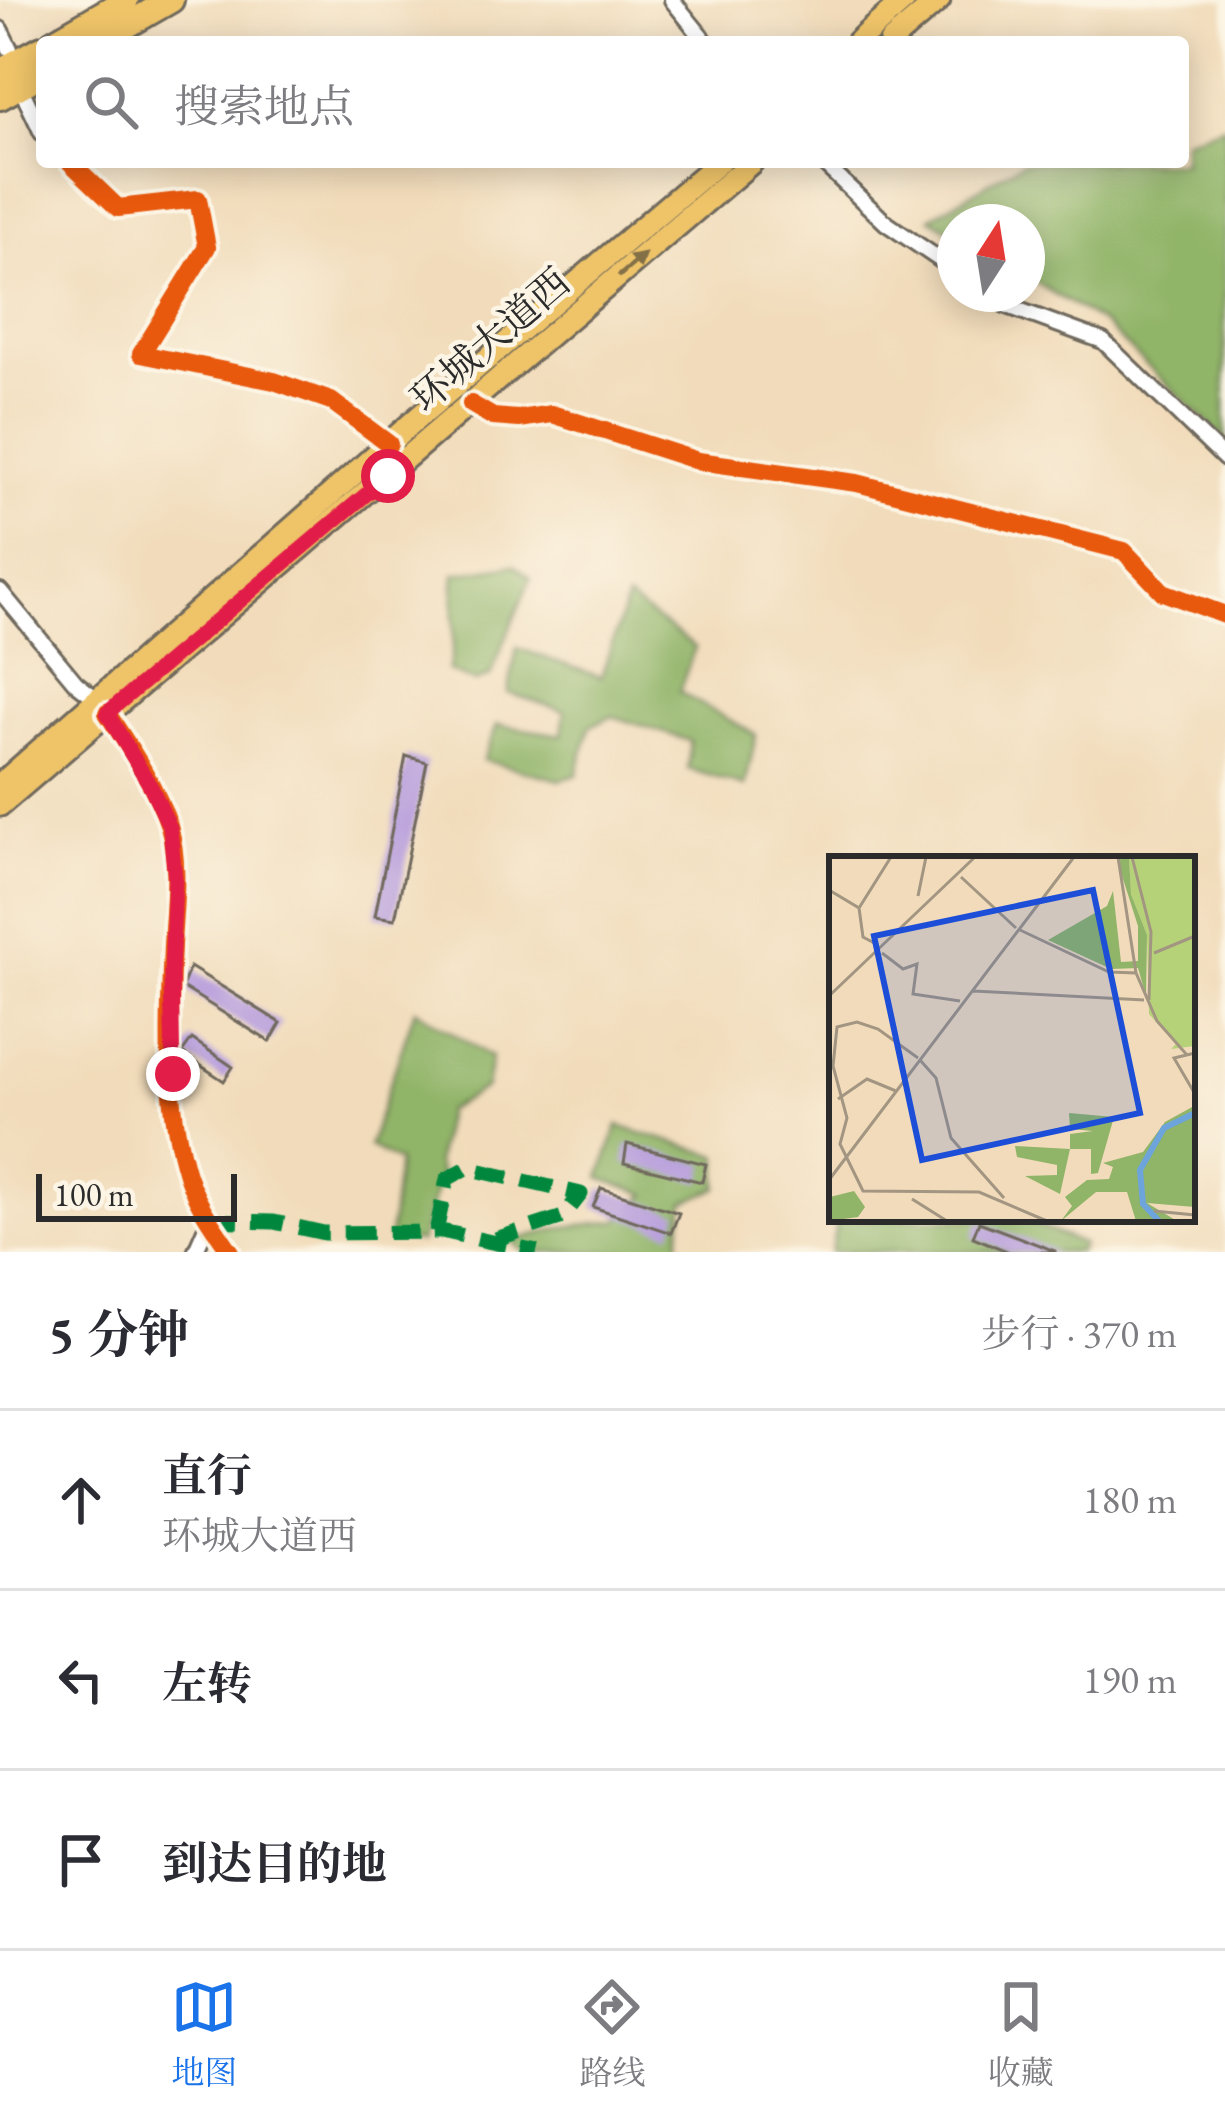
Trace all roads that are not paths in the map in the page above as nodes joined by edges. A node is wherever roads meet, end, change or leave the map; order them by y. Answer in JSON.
{"nodes":[{"id":1,"x":126,"y":0,"type":"edge"},
{"id":2,"x":171,"y":0,"type":"edge"},
{"id":3,"x":672,"y":0,"type":"edge"},
{"id":4,"x":905,"y":0,"type":"edge"},
{"id":5,"x":939,"y":0,"type":"edge"},
{"id":6,"x":0,"y":28,"type":"edge"},
{"id":7,"x":63,"y":36,"type":"edge"},
{"id":8,"x":108,"y":36,"type":"edge"},
{"id":9,"x":701,"y":36,"type":"edge"},
{"id":10,"x":864,"y":36,"type":"edge"},
{"id":11,"x":897,"y":36,"type":"edge"},
{"id":12,"x":36,"y":50,"type":"edge"},
{"id":13,"x":5,"y":60,"type":"edge"},
{"id":14,"x":13,"y":97,"type":"edge"},
{"id":15,"x":36,"y":126,"type":"edge"},
{"id":16,"x":76,"y":168,"type":"edge"},
{"id":17,"x":711,"y":168,"type":"edge"},
{"id":18,"x":745,"y":168,"type":"edge"},
{"id":19,"x":828,"y":168,"type":"edge"},
{"id":20,"x":937,"y":258,"type":"edge"},
{"id":21,"x":1024,"y":312,"type":"edge"},
{"id":22,"x":471,"y":404,"type":"junction"},
{"id":23,"x":389,"y":443,"type":"junction"},
{"id":24,"x":1225,"y":459,"type":"edge"},
{"id":25,"x":0,"y":591,"type":"edge"},
{"id":26,"x":1225,"y":615,"type":"edge"},
{"id":27,"x":103,"y":707,"type":"junction"},
{"id":28,"x":0,"y":785,"type":"edge"},
{"id":29,"x":0,"y":805,"type":"edge"},
{"id":30,"x":209,"y":1220,"type":"junction"},
{"id":31,"x":195,"y":1252,"type":"edge"},
{"id":32,"x":231,"y":1252,"type":"edge"}],
"edges":[{"from":1,"to":7,"type":"highway"},
{"from":2,"to":8,"type":"highway"},
{"from":3,"to":9,"type":"street"},
{"from":4,"to":10,"type":"main road"},
{"from":5,"to":11,"type":"main road"},
{"from":6,"to":13,"type":"street"},
{"from":12,"to":13,"type":"highway"},
{"from":14,"to":15,"type":"street"},
{"from":16,"to":23,"type":"street"},
{"from":17,"to":23,"type":"main road","name":"环城大道西"},
{"from":22,"to":18,"type":"main road","name":"环城大道西","one_way":true},
{"from":19,"to":20,"type":"street"},
{"from":21,"to":24,"type":"street"},
{"from":22,"to":26,"type":"street"},
{"from":22,"to":27,"type":"main road","name":"环城大道西"},
{"from":23,"to":27,"type":"main road","name":"环城大道西"},
{"from":25,"to":27,"type":"street"},
{"from":27,"to":28,"type":"main road","name":"环城大道西"},
{"from":27,"to":29,"type":"main road","name":"环城大道西"},
{"from":27,"to":30,"type":"street"},
{"from":30,"to":31,"type":"street"},
{"from":30,"to":32,"type":"street"}]}
